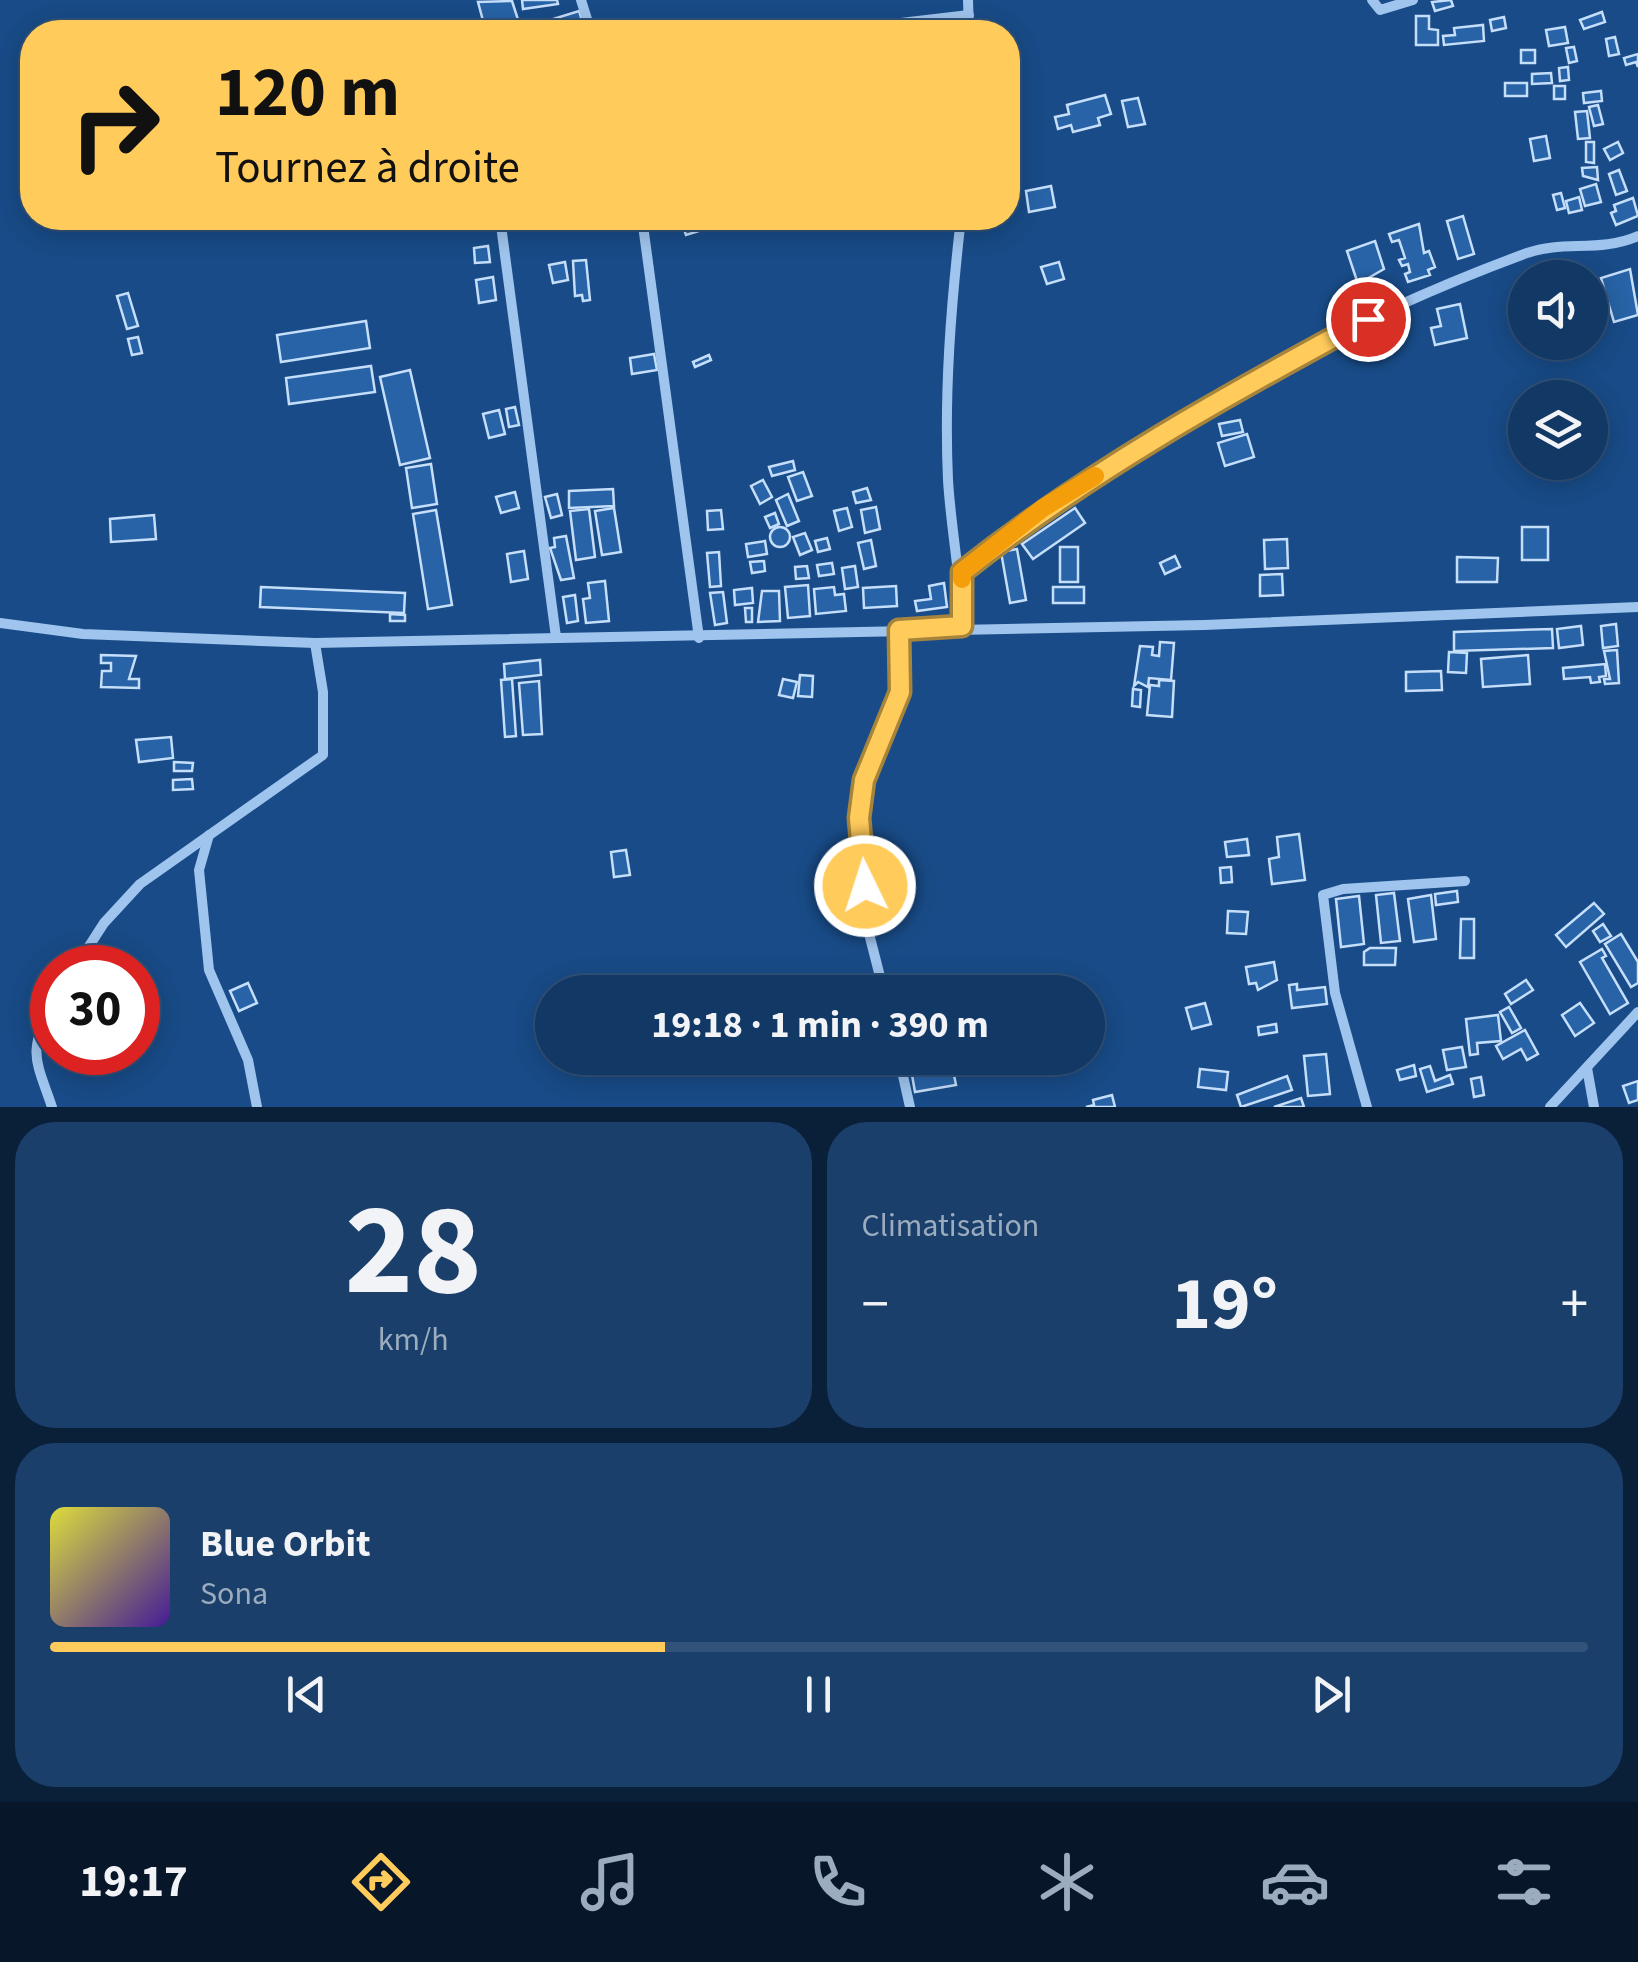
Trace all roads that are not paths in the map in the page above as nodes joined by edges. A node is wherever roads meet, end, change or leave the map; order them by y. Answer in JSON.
{"nodes":[{"id":1,"x":968,"y":0,"type":"edge"},
{"id":2,"x":1372,"y":0,"type":"edge"},
{"id":3,"x":1412,"y":0,"type":"edge"},
{"id":4,"x":968,"y":15,"type":"junction"},
{"id":5,"x":926,"y":20,"type":"edge"},
{"id":6,"x":968,"y":20,"type":"edge"},
{"id":7,"x":502,"y":230,"type":"edge"},
{"id":8,"x":644,"y":230,"type":"edge"},
{"id":9,"x":960,"y":230,"type":"edge"},
{"id":10,"x":1638,"y":236,"type":"edge"},
{"id":11,"x":962,"y":572,"type":"junction"},
{"id":12,"x":1638,"y":607,"type":"edge"},
{"id":13,"x":0,"y":623,"type":"edge"},
{"id":14,"x":962,"y":626,"type":"junction"},
{"id":15,"x":899,"y":630,"type":"junction"},
{"id":16,"x":556,"y":637,"type":"junction"},
{"id":17,"x":699,"y":638,"type":"junction"},
{"id":18,"x":315,"y":643,"type":"junction"},
{"id":19,"x":210,"y":834,"type":"junction"},
{"id":20,"x":1464,"y":881,"type":"dead end"},
{"id":21,"x":90,"y":945,"type":"edge"},
{"id":22,"x":880,"y":975,"type":"edge"},
{"id":23,"x":1638,"y":1012,"type":"edge"},
{"id":24,"x":1587,"y":1068,"type":"junction"},
{"id":25,"x":41,"y":1075,"type":"edge"},
{"id":26,"x":903,"y":1075,"type":"edge"},
{"id":27,"x":52,"y":1107,"type":"edge"},
{"id":28,"x":257,"y":1107,"type":"edge"},
{"id":29,"x":910,"y":1107,"type":"edge"},
{"id":30,"x":1367,"y":1107,"type":"edge"},
{"id":31,"x":1550,"y":1107,"type":"edge"},
{"id":32,"x":1594,"y":1107,"type":"edge"}],
"edges":[{"from":1,"to":4,"type":"street"},
{"from":2,"to":3,"type":"street"},
{"from":4,"to":5,"type":"street"},
{"from":4,"to":6,"type":"street"},
{"from":7,"to":16,"type":"street"},
{"from":8,"to":17,"type":"street"},
{"from":9,"to":11,"type":"street"},
{"from":10,"to":11,"type":"street"},
{"from":11,"to":14,"type":"street"},
{"from":12,"to":14,"type":"street"},
{"from":13,"to":18,"type":"street"},
{"from":14,"to":15,"type":"street"},
{"from":15,"to":17,"type":"street"},
{"from":15,"to":22,"type":"street"},
{"from":16,"to":17,"type":"street"},
{"from":16,"to":18,"type":"street"},
{"from":18,"to":19,"type":"street"},
{"from":19,"to":21,"type":"street"},
{"from":19,"to":28,"type":"street"},
{"from":20,"to":30,"type":"street"},
{"from":23,"to":24,"type":"street"},
{"from":24,"to":31,"type":"street"},
{"from":24,"to":32,"type":"street"},
{"from":25,"to":27,"type":"street"},
{"from":26,"to":29,"type":"street"}]}
